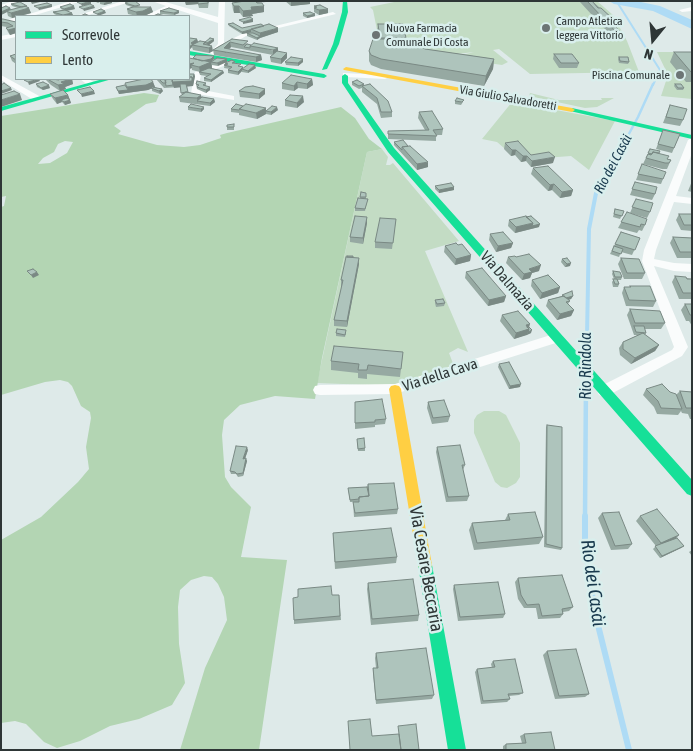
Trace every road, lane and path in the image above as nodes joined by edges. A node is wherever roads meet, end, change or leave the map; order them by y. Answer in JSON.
{"nodes":[{"id":1,"x":20,"y":1,"type":"edge"},
{"id":2,"x":79,"y":1,"type":"edge"},
{"id":3,"x":130,"y":1,"type":"edge"},
{"id":4,"x":155,"y":1,"type":"edge"},
{"id":5,"x":222,"y":1,"type":"edge"},
{"id":6,"x":345,"y":1,"type":"edge"},
{"id":7,"x":1,"y":7,"type":"edge"},
{"id":8,"x":170,"y":7,"type":"junction"},
{"id":9,"x":692,"y":9,"type":"edge"},
{"id":10,"x":682,"y":10,"type":"dead end"},
{"id":11,"x":221,"y":13,"type":"junction"},
{"id":12,"x":333,"y":14,"type":"dead end"},
{"id":13,"x":30,"y":15,"type":"edge"},
{"id":14,"x":82,"y":15,"type":"edge"},
{"id":15,"x":150,"y":15,"type":"edge"},
{"id":16,"x":206,"y":16,"type":"junction"},
{"id":17,"x":221,"y":22,"type":"junction"},
{"id":18,"x":15,"y":34,"type":"edge"},
{"id":19,"x":1,"y":38,"type":"edge"},
{"id":20,"x":236,"y":39,"type":"junction"},
{"id":21,"x":221,"y":40,"type":"junction"},
{"id":22,"x":214,"y":53,"type":"junction"},
{"id":23,"x":191,"y":54,"type":"edge"},
{"id":24,"x":333,"y":54,"type":"junction"},
{"id":25,"x":234,"y":60,"type":"junction"},
{"id":26,"x":345,"y":72,"type":"junction"},
{"id":27,"x":324,"y":73,"type":"junction"},
{"id":28,"x":1,"y":77,"type":"edge"},
{"id":29,"x":88,"y":81,"type":"edge"},
{"id":30,"x":350,"y":90,"type":"junction"},
{"id":31,"x":231,"y":98,"type":"dead end"},
{"id":32,"x":38,"y":99,"type":"junction"},
{"id":33,"x":1,"y":109,"type":"edge"},
{"id":34,"x":692,"y":138,"type":"edge"},
{"id":35,"x":670,"y":198,"type":"junction"},
{"id":36,"x":692,"y":201,"type":"edge"},
{"id":37,"x":648,"y":260,"type":"junction"},
{"id":38,"x":692,"y":268,"type":"edge"},
{"id":39,"x":557,"y":338,"type":"junction"},
{"id":40,"x":686,"y":344,"type":"edge"},
{"id":41,"x":395,"y":389,"type":"junction"},
{"id":42,"x":320,"y":390,"type":"dead end"},
{"id":43,"x":604,"y":391,"type":"junction"},
{"id":44,"x":671,"y":467,"type":"junction"},
{"id":45,"x":692,"y":481,"type":"edge"},
{"id":46,"x":692,"y":490,"type":"edge"},
{"id":47,"x":457,"y":750,"type":"edge"}],
"edges":[{"from":1,"to":7,"type":"street"},
{"from":2,"to":13,"type":"street"},
{"from":3,"to":14,"type":"street"},
{"from":4,"to":8,"type":"street"},
{"from":5,"to":11,"type":"street"},
{"from":6,"to":24,"type":"main road"},
{"from":8,"to":15,"type":"street"},
{"from":8,"to":16,"type":"street"},
{"from":9,"to":10,"type":"street"},
{"from":11,"to":16,"type":"street"},
{"from":11,"to":17,"type":"street"},
{"from":12,"to":20,"type":"street"},
{"from":16,"to":17,"type":"street"},
{"from":17,"to":21,"type":"street"},
{"from":18,"to":19,"type":"street"},
{"from":20,"to":21,"type":"street"},
{"from":20,"to":22,"type":"street"},
{"from":21,"to":22,"type":"street"},
{"from":22,"to":23,"type":"main road"},
{"from":22,"to":25,"type":"main road"},
{"from":24,"to":26,"type":"main road","name":"Via Dalmazia"},
{"from":24,"to":27,"type":"main road"},
{"from":25,"to":27,"type":"main road"},
{"from":25,"to":31,"type":"street"},
{"from":26,"to":27,"type":"main road","name":"Via Giulio Salvadoretti"},
{"from":26,"to":30,"type":"main road","name":"Via Dalmazia"},
{"from":26,"to":34,"type":"main road","name":"Via Giulio Salvadoretti"},
{"from":27,"to":30,"type":"main road","name":"Via Dalmazia"},
{"from":28,"to":32,"type":"street"},
{"from":29,"to":32,"type":"main road"},
{"from":30,"to":39,"type":"main road","name":"Via Dalmazia"},
{"from":32,"to":33,"type":"main road"},
{"from":34,"to":35,"type":"street"},
{"from":35,"to":36,"type":"street"},
{"from":35,"to":37,"type":"street"},
{"from":37,"to":38,"type":"street"},
{"from":37,"to":40,"type":"street"},
{"from":39,"to":41,"type":"street","name":"Via della Cava"},
{"from":39,"to":43,"type":"main road","name":"Via Dalmazia"},
{"from":40,"to":43,"type":"street"},
{"from":41,"to":42,"type":"street","name":"Via della Cava"},
{"from":41,"to":47,"type":"main road","name":"Via Cesare Beccaria"},
{"from":43,"to":44,"type":"main road","name":"Via Dalmazia"},
{"from":44,"to":45,"type":"main road"},
{"from":44,"to":46,"type":"main road"}]}
